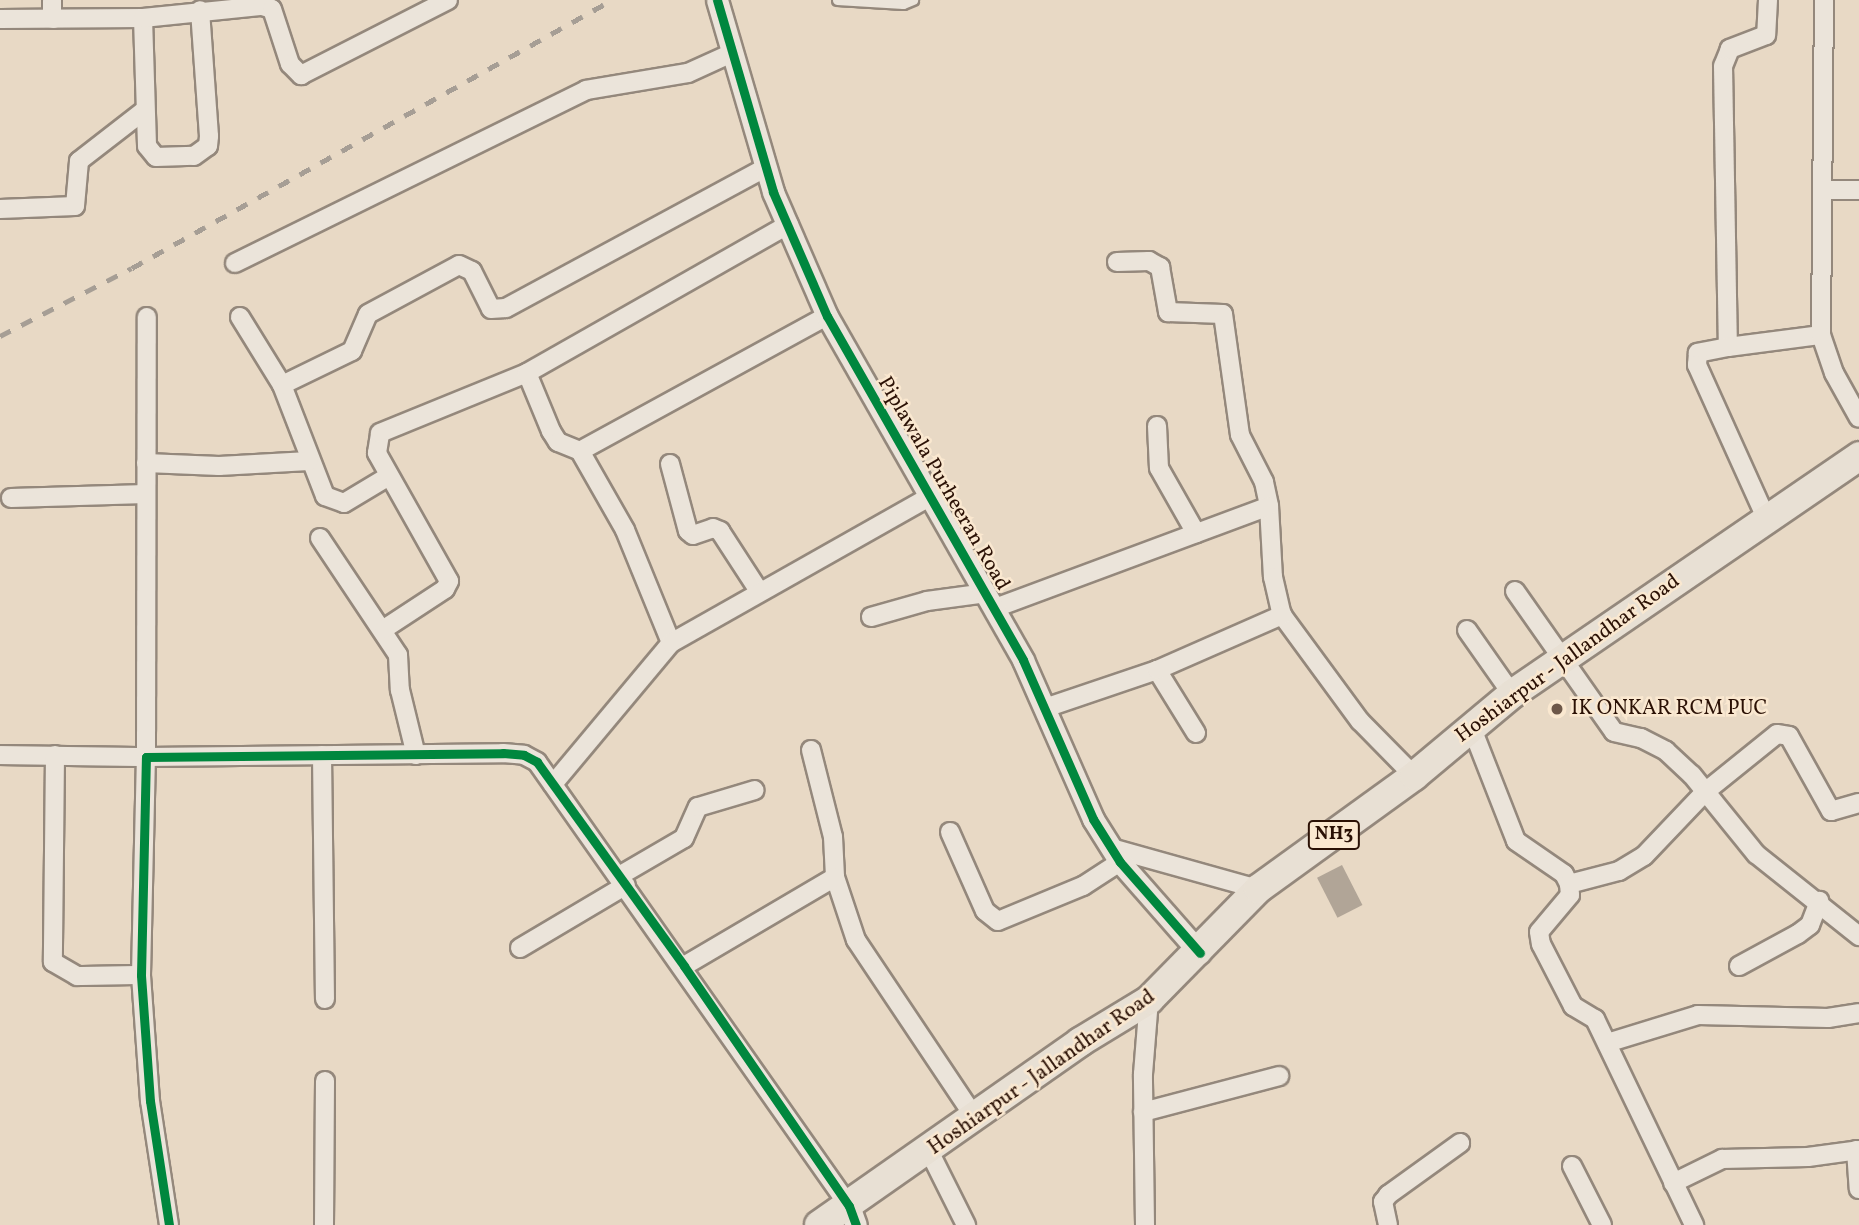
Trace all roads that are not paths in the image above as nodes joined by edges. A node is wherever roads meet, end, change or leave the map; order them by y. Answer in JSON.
{"nodes":[{"id":1,"x":52,"y":0,"type":"edge"},
{"id":2,"x":448,"y":0,"type":"edge"},
{"id":3,"x":837,"y":0,"type":"edge"},
{"id":4,"x":913,"y":0,"type":"edge"},
{"id":5,"x":1768,"y":0,"type":"edge"},
{"id":6,"x":1824,"y":0,"type":"edge"},
{"id":7,"x":721,"y":1,"type":"edge"},
{"id":8,"x":200,"y":10,"type":"junction"},
{"id":9,"x":137,"y":12,"type":"edge"},
{"id":10,"x":0,"y":19,"type":"edge"},
{"id":11,"x":53,"y":19,"type":"junction"},
{"id":12,"x":732,"y":53,"type":"junction"},
{"id":13,"x":145,"y":110,"type":"junction"},
{"id":14,"x":765,"y":168,"type":"junction"},
{"id":15,"x":1823,"y":190,"type":"junction"},
{"id":16,"x":1859,"y":190,"type":"edge"},
{"id":17,"x":0,"y":209,"type":"edge"},
{"id":18,"x":789,"y":224,"type":"junction"},
{"id":19,"x":235,"y":262,"type":"dead end"},
{"id":20,"x":1117,"y":262,"type":"dead end"},
{"id":21,"x":827,"y":316,"type":"junction"},
{"id":22,"x":147,"y":317,"type":"dead end"},
{"id":23,"x":240,"y":317,"type":"dead end"},
{"id":24,"x":1821,"y":335,"type":"junction"},
{"id":25,"x":1728,"y":347,"type":"junction"},
{"id":26,"x":527,"y":373,"type":"junction"},
{"id":27,"x":282,"y":385,"type":"junction"},
{"id":28,"x":1859,"y":418,"type":"edge"},
{"id":29,"x":1157,"y":426,"type":"dead end"},
{"id":30,"x":580,"y":451,"type":"junction"},
{"id":31,"x":1859,"y":456,"type":"edge"},
{"id":32,"x":309,"y":461,"type":"junction"},
{"id":33,"x":146,"y":464,"type":"junction"},
{"id":34,"x":670,"y":464,"type":"dead end"},
{"id":35,"x":389,"y":476,"type":"junction"},
{"id":36,"x":146,"y":494,"type":"junction"},
{"id":37,"x":11,"y":498,"type":"dead end"},
{"id":38,"x":928,"y":498,"type":"junction"},
{"id":39,"x":1269,"y":506,"type":"junction"},
{"id":40,"x":1766,"y":519,"type":"junction"},
{"id":41,"x":1196,"y":533,"type":"junction"},
{"id":42,"x":320,"y":538,"type":"dead end"},
{"id":43,"x":759,"y":591,"type":"junction"},
{"id":44,"x":1515,"y":591,"type":"dead end"},
{"id":45,"x":991,"y":601,"type":"junction"},
{"id":46,"x":1282,"y":615,"type":"junction"},
{"id":47,"x":871,"y":617,"type":"dead end"},
{"id":48,"x":384,"y":629,"type":"junction"},
{"id":49,"x":1467,"y":630,"type":"dead end"},
{"id":50,"x":671,"y":643,"type":"junction"},
{"id":51,"x":1562,"y":660,"type":"junction"},
{"id":52,"x":1157,"y":670,"type":"junction"},
{"id":53,"x":1512,"y":694,"type":"junction"},
{"id":54,"x":1045,"y":708,"type":"junction"},
{"id":55,"x":1471,"y":726,"type":"junction"},
{"id":56,"x":1196,"y":733,"type":"dead end"},
{"id":57,"x":811,"y":750,"type":"dead end"},
{"id":58,"x":0,"y":755,"type":"edge"},
{"id":59,"x":55,"y":755,"type":"junction"},
{"id":60,"x":323,"y":755,"type":"junction"},
{"id":61,"x":416,"y":755,"type":"junction"},
{"id":62,"x":146,"y":757,"type":"junction"},
{"id":63,"x":1414,"y":776,"type":"junction"},
{"id":64,"x":553,"y":784,"type":"junction"},
{"id":65,"x":755,"y":790,"type":"dead end"},
{"id":66,"x":1705,"y":792,"type":"junction"},
{"id":67,"x":1859,"y":803,"type":"edge"},
{"id":68,"x":950,"y":832,"type":"dead end"},
{"id":69,"x":1116,"y":855,"type":"junction"},
{"id":70,"x":835,"y":877,"type":"junction"},
{"id":71,"x":623,"y":881,"type":"junction"},
{"id":72,"x":1569,"y":884,"type":"junction"},
{"id":73,"x":1258,"y":889,"type":"junction"},
{"id":74,"x":1819,"y":901,"type":"junction"},
{"id":75,"x":1859,"y":936,"type":"edge"},
{"id":76,"x":520,"y":948,"type":"dead end"},
{"id":77,"x":1200,"y":953,"type":"junction"},
{"id":78,"x":684,"y":966,"type":"junction"},
{"id":79,"x":1739,"y":966,"type":"dead end"},
{"id":80,"x":141,"y":975,"type":"junction"},
{"id":81,"x":325,"y":999,"type":"dead end"},
{"id":82,"x":1149,"y":1000,"type":"junction"},
{"id":83,"x":1859,"y":1013,"type":"edge"},
{"id":84,"x":1607,"y":1043,"type":"junction"},
{"id":85,"x":1279,"y":1076,"type":"dead end"},
{"id":86,"x":325,"y":1081,"type":"dead end"},
{"id":87,"x":1143,"y":1112,"type":"junction"},
{"id":88,"x":974,"y":1116,"type":"junction"},
{"id":89,"x":1460,"y":1143,"type":"dead end"},
{"id":90,"x":1857,"y":1150,"type":"edge"},
{"id":91,"x":929,"y":1152,"type":"junction"},
{"id":92,"x":1572,"y":1166,"type":"dead end"},
{"id":93,"x":1673,"y":1182,"type":"junction"},
{"id":94,"x":1859,"y":1189,"type":"edge"},
{"id":95,"x":853,"y":1216,"type":"edge"},
{"id":96,"x":1386,"y":1224,"type":"edge"},
{"id":97,"x":169,"y":1225,"type":"edge"},
{"id":98,"x":324,"y":1225,"type":"edge"},
{"id":99,"x":819,"y":1225,"type":"edge"},
{"id":100,"x":966,"y":1225,"type":"edge"},
{"id":101,"x":1145,"y":1225,"type":"edge"},
{"id":102,"x":1602,"y":1225,"type":"edge"},
{"id":103,"x":1694,"y":1225,"type":"edge"}],
"edges":[{"from":1,"to":11,"type":"street"},
{"from":2,"to":8,"type":"street"},
{"from":3,"to":4,"type":"lane"},
{"from":5,"to":25,"type":"street"},
{"from":6,"to":15,"type":"street"},
{"from":7,"to":12,"type":"street","name":"Piplawala Purheeran Road"},
{"from":8,"to":9,"type":"street"},
{"from":8,"to":13,"type":"street"},
{"from":9,"to":11,"type":"street"},
{"from":9,"to":13,"type":"street"},
{"from":10,"to":11,"type":"street"},
{"from":12,"to":14,"type":"street","name":"Piplawala Purheeran Road"},
{"from":12,"to":19,"type":"street"},
{"from":13,"to":17,"type":"street"},
{"from":14,"to":18,"type":"street","name":"Piplawala Purheeran Road"},
{"from":14,"to":27,"type":"street"},
{"from":15,"to":16,"type":"street"},
{"from":15,"to":24,"type":"street"},
{"from":18,"to":21,"type":"street","name":"Piplawala Purheeran Road"},
{"from":18,"to":26,"type":"street"},
{"from":20,"to":39,"type":"street"},
{"from":21,"to":30,"type":"street"},
{"from":21,"to":38,"type":"street","name":"Piplawala Purheeran Road"},
{"from":22,"to":33,"type":"street"},
{"from":23,"to":27,"type":"street"},
{"from":24,"to":25,"type":"street"},
{"from":24,"to":28,"type":"street"},
{"from":25,"to":40,"type":"street"},
{"from":26,"to":30,"type":"street"},
{"from":26,"to":35,"type":"street"},
{"from":27,"to":32,"type":"street"},
{"from":29,"to":41,"type":"street"},
{"from":30,"to":50,"type":"street"},
{"from":31,"to":40,"type":"highway","name":"Hoshiarpur - Jallandhar Road","number":"NH3"},
{"from":32,"to":33,"type":"street"},
{"from":32,"to":35,"type":"street"},
{"from":33,"to":36,"type":"street"},
{"from":34,"to":43,"type":"street"},
{"from":35,"to":48,"type":"street"},
{"from":36,"to":37,"type":"street"},
{"from":36,"to":62,"type":"street"},
{"from":38,"to":43,"type":"street"},
{"from":38,"to":45,"type":"street","name":"Piplawala Purheeran Road"},
{"from":39,"to":41,"type":"street"},
{"from":39,"to":46,"type":"street"},
{"from":40,"to":51,"type":"highway","name":"Hoshiarpur - Jallandhar Road","number":"NH3"},
{"from":41,"to":45,"type":"street"},
{"from":42,"to":48,"type":"street"},
{"from":43,"to":50,"type":"street"},
{"from":44,"to":51,"type":"street"},
{"from":45,"to":47,"type":"street"},
{"from":45,"to":54,"type":"street","name":"Piplawala Purheeran Road"},
{"from":46,"to":52,"type":"street"},
{"from":46,"to":63,"type":"street"},
{"from":48,"to":61,"type":"street"},
{"from":49,"to":53,"type":"street"},
{"from":50,"to":64,"type":"street"},
{"from":51,"to":53,"type":"highway","name":"Hoshiarpur - Jallandhar Road","number":"NH3"},
{"from":51,"to":66,"type":"street"},
{"from":52,"to":54,"type":"street"},
{"from":52,"to":56,"type":"street"},
{"from":53,"to":55,"type":"highway","name":"Hoshiarpur - Jallandhar Road","number":"NH3"},
{"from":54,"to":69,"type":"street","name":"Piplawala Purheeran Road"},
{"from":55,"to":63,"type":"highway","name":"Hoshiarpur - Jallandhar Road","number":"NH3"},
{"from":55,"to":72,"type":"street"},
{"from":57,"to":70,"type":"street"},
{"from":58,"to":59,"type":"street"},
{"from":59,"to":62,"type":"street"},
{"from":59,"to":80,"type":"street"},
{"from":60,"to":61,"type":"street"},
{"from":60,"to":62,"type":"street"},
{"from":60,"to":81,"type":"street"},
{"from":61,"to":64,"type":"street"},
{"from":62,"to":80,"type":"street"},
{"from":63,"to":73,"type":"highway","name":"Hoshiarpur - Jallandhar Road","number":"NH3"},
{"from":64,"to":71,"type":"street"},
{"from":65,"to":71,"type":"street"},
{"from":66,"to":67,"type":"street"},
{"from":66,"to":72,"type":"street"},
{"from":66,"to":74,"type":"street"},
{"from":68,"to":69,"type":"street"},
{"from":69,"to":73,"type":"street"},
{"from":69,"to":77,"type":"street","name":"Piplawala Purheeran Road"},
{"from":70,"to":78,"type":"street"},
{"from":70,"to":88,"type":"street"},
{"from":71,"to":76,"type":"street"},
{"from":71,"to":78,"type":"street"},
{"from":72,"to":84,"type":"street"},
{"from":73,"to":77,"type":"highway","name":"Hoshiarpur - Jallandhar Road","number":"NH3"},
{"from":74,"to":75,"type":"street"},
{"from":74,"to":79,"type":"street"},
{"from":77,"to":82,"type":"highway","name":"Hoshiarpur - Jallandhar Road","number":"NH3"},
{"from":78,"to":95,"type":"street"},
{"from":80,"to":97,"type":"street"},
{"from":82,"to":87,"type":"street"},
{"from":82,"to":88,"type":"highway","name":"Hoshiarpur - Jallandhar Road","number":"NH3"},
{"from":83,"to":84,"type":"street"},
{"from":84,"to":93,"type":"street"},
{"from":85,"to":87,"type":"street"},
{"from":86,"to":98,"type":"street"},
{"from":87,"to":101,"type":"street"},
{"from":88,"to":91,"type":"highway","name":"Hoshiarpur - Jallandhar Road","number":"NH3"},
{"from":89,"to":96,"type":"street"},
{"from":90,"to":93,"type":"street"},
{"from":90,"to":94,"type":"street"},
{"from":91,"to":95,"type":"highway","name":"Hoshiarpur - Jallandhar Road","number":"NH3"},
{"from":91,"to":100,"type":"street"},
{"from":92,"to":102,"type":"street"},
{"from":93,"to":103,"type":"street"},
{"from":95,"to":99,"type":"highway","name":"Hoshiarpur - Jallandhar Road","number":"NH3"}]}
